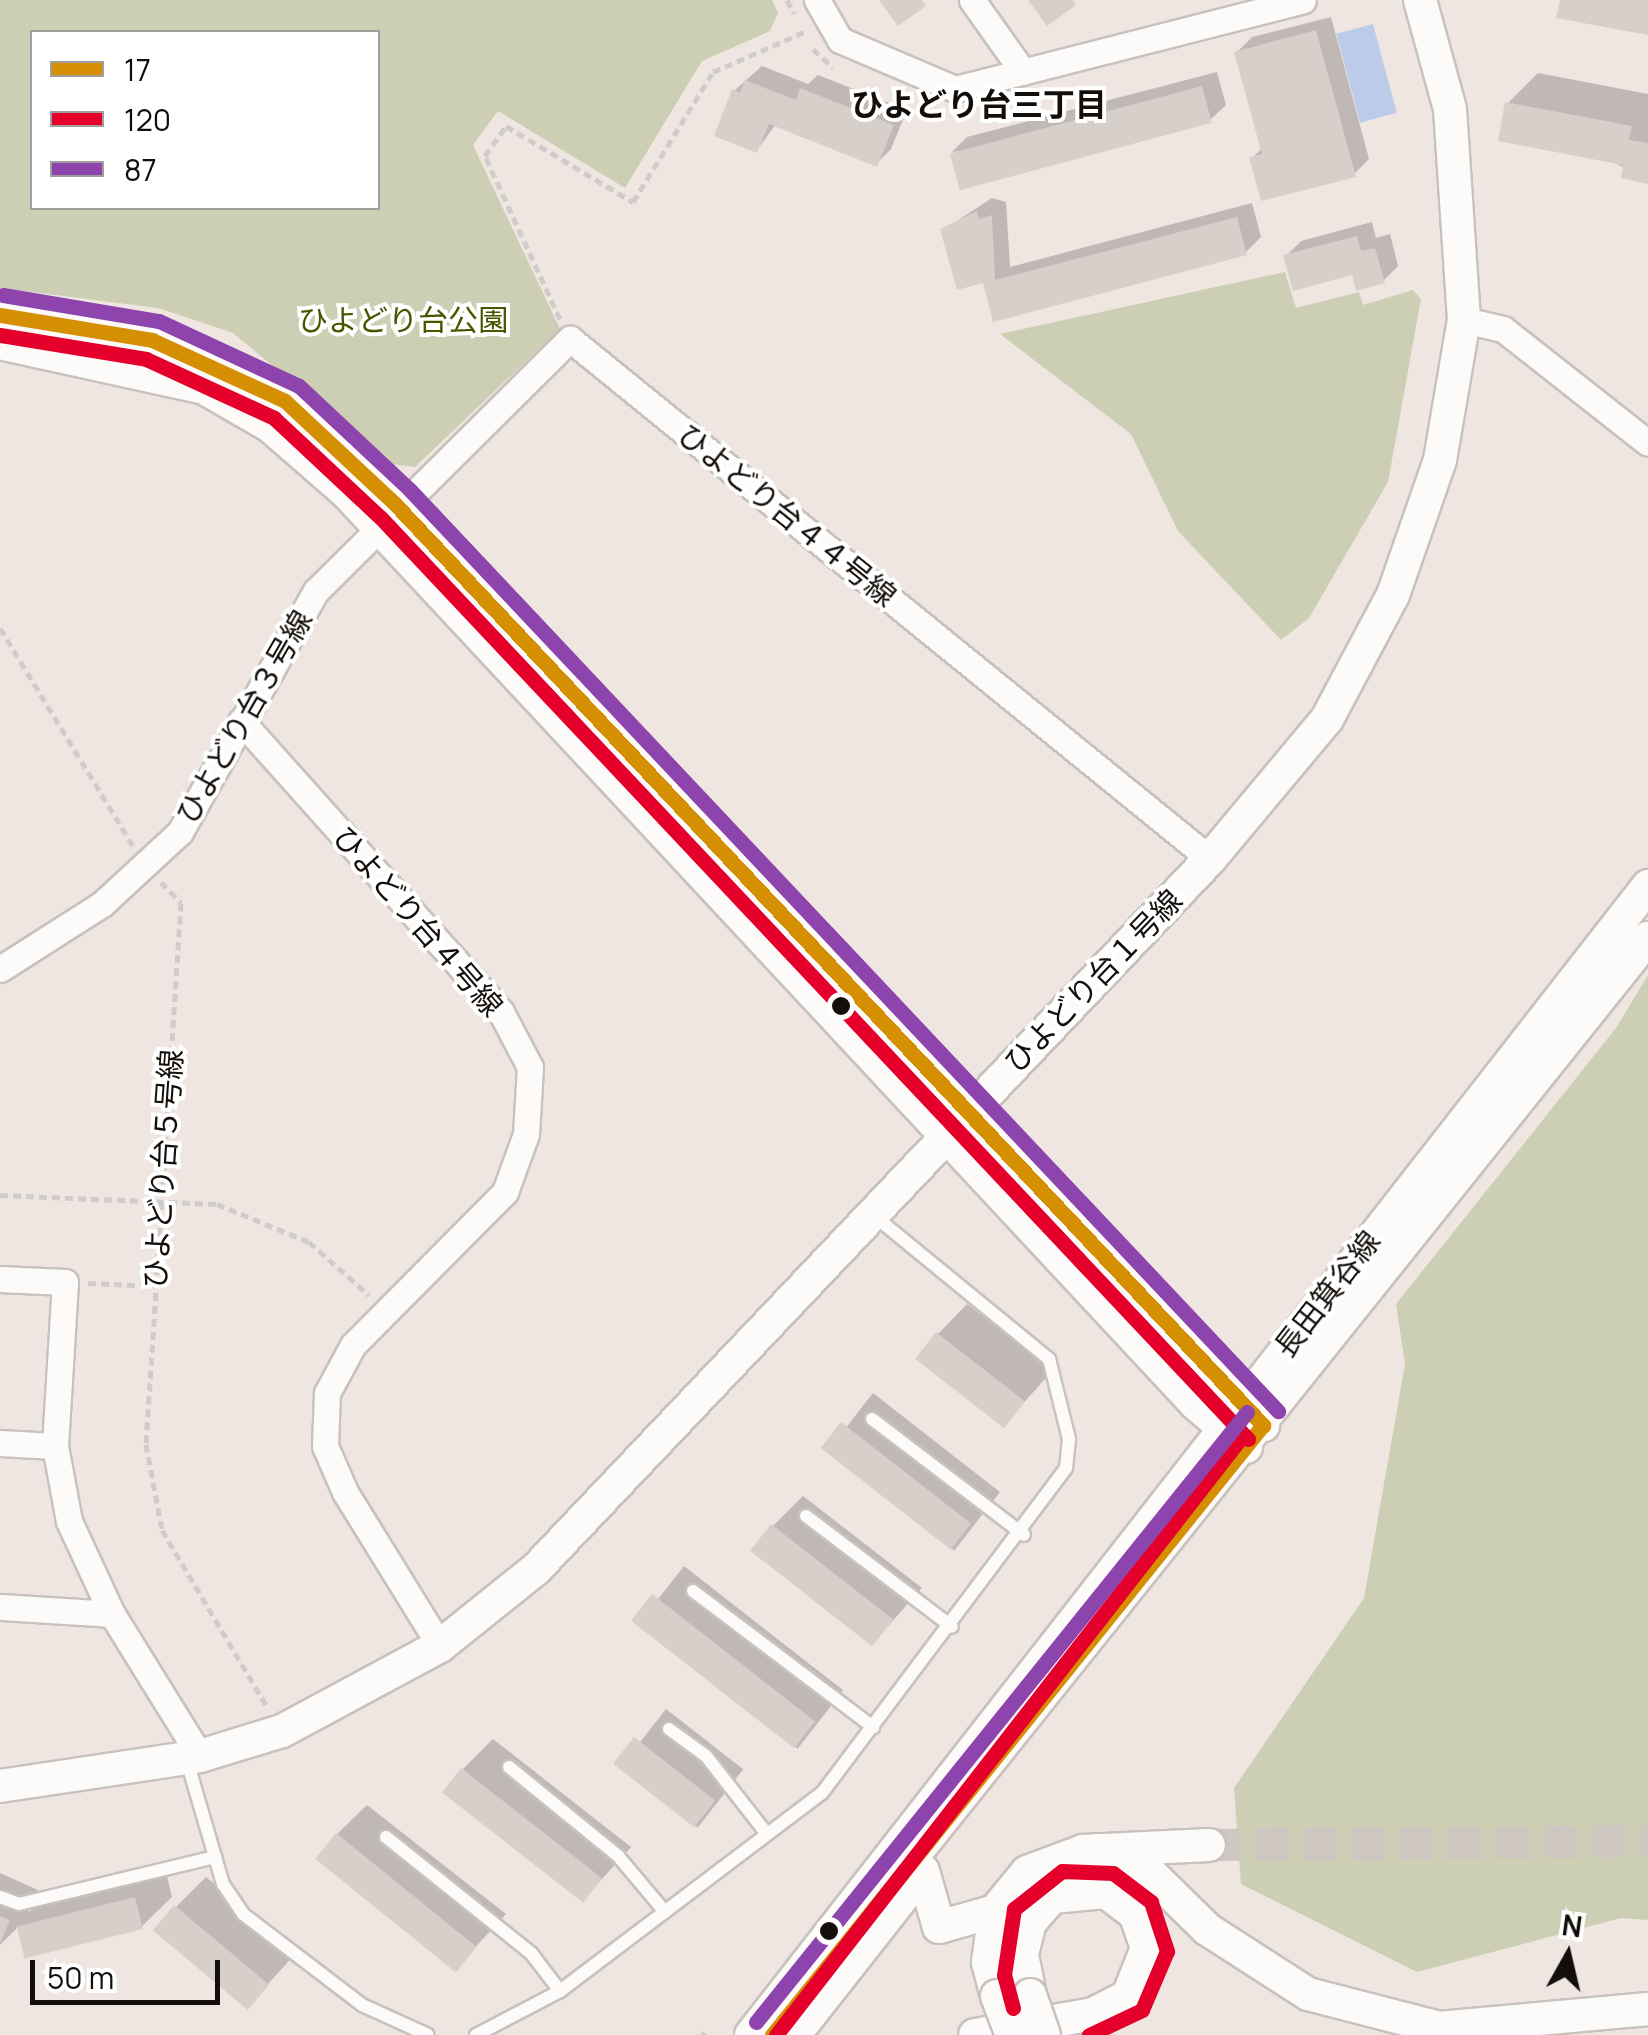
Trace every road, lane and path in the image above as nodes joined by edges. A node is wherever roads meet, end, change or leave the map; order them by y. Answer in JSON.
{"nodes":[{"id":1,"x":817,"y":0,"type":"edge"},
{"id":2,"x":972,"y":0,"type":"edge"},
{"id":3,"x":1303,"y":0,"type":"edge"},
{"id":4,"x":1420,"y":0,"type":"edge"},
{"id":5,"x":804,"y":32,"type":"dead end"},
{"id":6,"x":1023,"y":72,"type":"junction"},
{"id":7,"x":0,"y":315,"type":"edge"},
{"id":8,"x":1464,"y":320,"type":"junction"},
{"id":9,"x":570,"y":339,"type":"junction"},
{"id":10,"x":0,"y":342,"type":"edge"},
{"id":11,"x":1648,"y":442,"type":"edge"},
{"id":12,"x":386,"y":513,"type":"junction"},
{"id":13,"x":0,"y":628,"type":"edge"},
{"id":14,"x":241,"y":721,"type":"junction"},
{"id":15,"x":1210,"y":859,"type":"junction"},
{"id":16,"x":146,"y":866,"type":"junction"},
{"id":17,"x":1648,"y":886,"type":"edge"},
{"id":18,"x":1648,"y":938,"type":"edge"},
{"id":19,"x":0,"y":969,"type":"edge"},
{"id":20,"x":954,"y":1126,"type":"junction"},
{"id":21,"x":0,"y":1194,"type":"edge"},
{"id":22,"x":161,"y":1200,"type":"junction"},
{"id":23,"x":871,"y":1214,"type":"junction"},
{"id":24,"x":0,"y":1279,"type":"edge"},
{"id":25,"x":65,"y":1282,"type":"junction"},
{"id":26,"x":155,"y":1286,"type":"junction"},
{"id":27,"x":386,"y":1312,"type":"junction"},
{"id":28,"x":872,"y":1419,"type":"dead end"},
{"id":29,"x":1243,"y":1426,"type":"junction"},
{"id":30,"x":0,"y":1443,"type":"edge"},
{"id":31,"x":54,"y":1446,"type":"junction"},
{"id":32,"x":806,"y":1516,"type":"dead end"},
{"id":33,"x":1024,"y":1535,"type":"junction"},
{"id":34,"x":693,"y":1591,"type":"dead end"},
{"id":35,"x":0,"y":1607,"type":"edge"},
{"id":36,"x":112,"y":1614,"type":"junction"},
{"id":37,"x":952,"y":1626,"type":"junction"},
{"id":38,"x":440,"y":1646,"type":"junction"},
{"id":39,"x":1058,"y":1679,"type":"junction"},
{"id":40,"x":873,"y":1727,"type":"junction"},
{"id":41,"x":669,"y":1728,"type":"dead end"},
{"id":42,"x":282,"y":1730,"type":"junction"},
{"id":43,"x":193,"y":1757,"type":"junction"},
{"id":44,"x":508,"y":1767,"type":"dead end"},
{"id":45,"x":0,"y":1786,"type":"edge"},
{"id":46,"x":767,"y":1834,"type":"junction"},
{"id":47,"x":386,"y":1836,"type":"dead end"},
{"id":48,"x":1210,"y":1845,"type":"tunnel mouth"},
{"id":49,"x":1098,"y":1850,"type":"junction"},
{"id":50,"x":215,"y":1858,"type":"junction"},
{"id":51,"x":922,"y":1871,"type":"junction"},
{"id":52,"x":0,"y":1897,"type":"edge"},
{"id":53,"x":665,"y":1912,"type":"junction"},
{"id":54,"x":995,"y":1912,"type":"junction"},
{"id":55,"x":560,"y":1991,"type":"junction"},
{"id":56,"x":1648,"y":2008,"type":"edge"},
{"id":57,"x":1439,"y":2028,"type":"junction"},
{"id":58,"x":428,"y":2035,"type":"edge"},
{"id":59,"x":476,"y":2035,"type":"edge"},
{"id":60,"x":751,"y":2035,"type":"edge"},
{"id":61,"x":772,"y":2035,"type":"edge"},
{"id":62,"x":794,"y":2035,"type":"edge"},
{"id":63,"x":975,"y":2035,"type":"edge"},
{"id":64,"x":1012,"y":2035,"type":"edge"},
{"id":65,"x":1044,"y":2035,"type":"edge"},
{"id":66,"x":1362,"y":2035,"type":"edge"}],
"edges":[{"from":1,"to":6,"type":"street"},
{"from":2,"to":6,"type":"street"},
{"from":3,"to":6,"type":"street"},
{"from":4,"to":8,"type":"street","name":"ひよどり台１号線"},
{"from":5,"to":9,"type":"path"},
{"from":7,"to":12,"type":"street"},
{"from":8,"to":11,"type":"street"},
{"from":8,"to":15,"type":"street","name":"ひよどり台１号線"},
{"from":9,"to":12,"type":"street"},
{"from":9,"to":15,"type":"street","name":"ひよどり台４４号線"},
{"from":10,"to":12,"type":"street"},
{"from":12,"to":14,"type":"street","name":"ひよどり台３号線"},
{"from":12,"to":20,"type":"street"},
{"from":13,"to":16,"type":"path","name":"ひよどり台５号線"},
{"from":14,"to":16,"type":"street","name":"ひよどり台３号線"},
{"from":14,"to":27,"type":"street","name":"ひよどり台４号線"},
{"from":15,"to":20,"type":"street","name":"ひよどり台１号線"},
{"from":16,"to":19,"type":"street","name":"ひよどり台３号線"},
{"from":16,"to":22,"type":"path","name":"ひよどり台５号線"},
{"from":17,"to":29,"type":"street","name":"長田箕谷線"},
{"from":18,"to":29,"type":"street","name":"長田箕谷線"},
{"from":20,"to":23,"type":"street","name":"ひよどり台１号線"},
{"from":20,"to":29,"type":"street"},
{"from":21,"to":22,"type":"path"},
{"from":22,"to":26,"type":"path","name":"ひよどり台５号線"},
{"from":22,"to":27,"type":"path"},
{"from":23,"to":33,"type":"lane"},
{"from":23,"to":38,"type":"street","name":"ひよどり台１号線"},
{"from":24,"to":25,"type":"street"},
{"from":25,"to":26,"type":"path"},
{"from":25,"to":31,"type":"street"},
{"from":26,"to":42,"type":"path","name":"ひよどり台５号線"},
{"from":27,"to":38,"type":"street","name":"ひよどり台４号線"},
{"from":28,"to":33,"type":"lane"},
{"from":29,"to":39,"type":"street","name":"長田箕谷線"},
{"from":29,"to":60,"type":"street","name":"長田箕谷線"},
{"from":30,"to":31,"type":"street"},
{"from":31,"to":36,"type":"street"},
{"from":32,"to":37,"type":"lane"},
{"from":33,"to":37,"type":"lane"},
{"from":34,"to":40,"type":"lane"},
{"from":35,"to":36,"type":"street"},
{"from":36,"to":43,"type":"street"},
{"from":37,"to":40,"type":"lane"},
{"from":38,"to":42,"type":"street","name":"ひよどり台１号線"},
{"from":39,"to":51,"type":"street"},
{"from":39,"to":61,"type":"street","name":"長田箕谷線"},
{"from":40,"to":46,"type":"lane"},
{"from":41,"to":46,"type":"lane"},
{"from":42,"to":43,"type":"street","name":"ひよどり台１号線"},
{"from":43,"to":45,"type":"street","name":"ひよどり台１号線"},
{"from":43,"to":50,"type":"lane"},
{"from":44,"to":53,"type":"lane"},
{"from":46,"to":53,"type":"lane"},
{"from":47,"to":55,"type":"lane"},
{"from":48,"to":49,"type":"street"},
{"from":49,"to":54,"type":"street"},
{"from":49,"to":57,"type":"street"},
{"from":50,"to":52,"type":"lane"},
{"from":50,"to":58,"type":"lane"},
{"from":51,"to":54,"type":"street"},
{"from":51,"to":62,"type":"street"},
{"from":53,"to":55,"type":"lane"},
{"from":54,"to":64,"type":"street","bridge":true},
{"from":55,"to":59,"type":"lane"},
{"from":56,"to":57,"type":"street"},
{"from":57,"to":66,"type":"street"},
{"from":63,"to":65,"type":"street","bridge":true}]}
